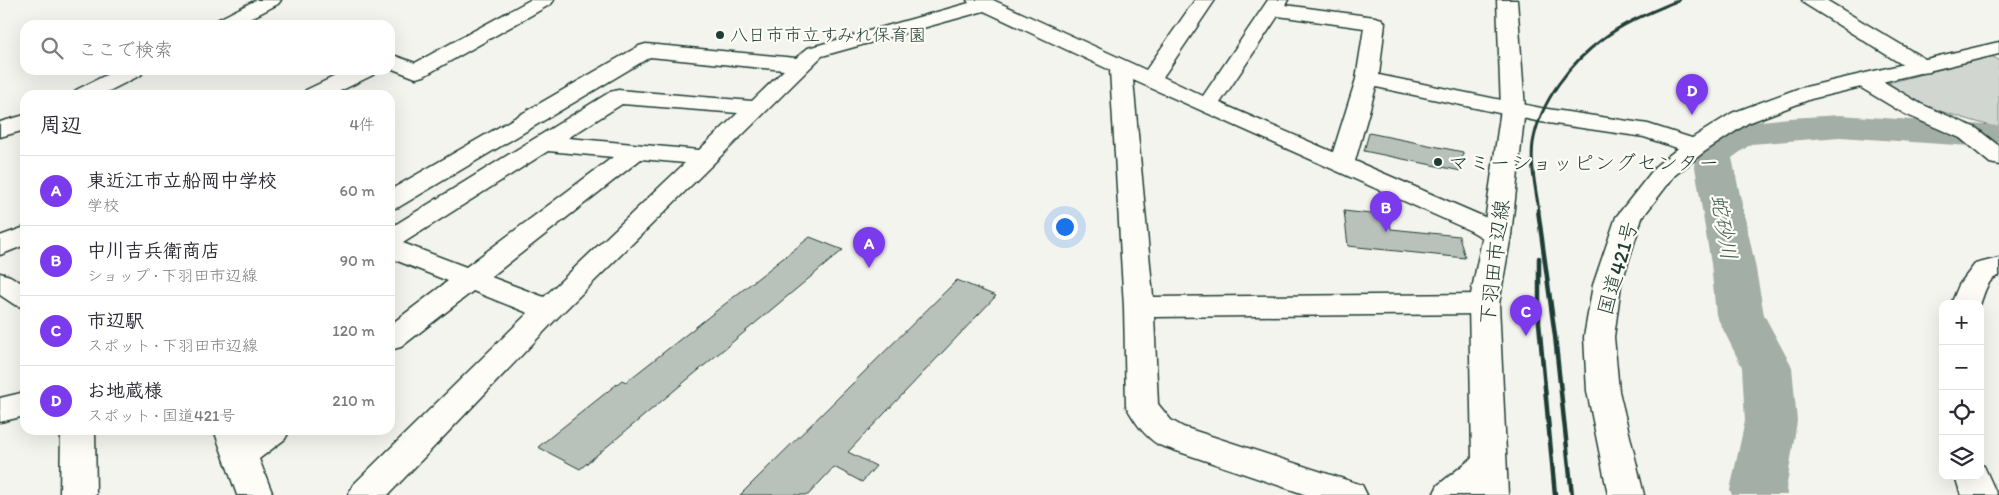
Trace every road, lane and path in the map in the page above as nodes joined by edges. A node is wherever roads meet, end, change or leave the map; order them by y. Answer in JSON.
{"nodes":[{"id":1,"x":271,"y":0,"type":"edge"},
{"id":2,"x":544,"y":0,"type":"edge"},
{"id":3,"x":1205,"y":0,"type":"edge"},
{"id":4,"x":1507,"y":0,"type":"edge"},
{"id":5,"x":1812,"y":0,"type":"edge"},
{"id":6,"x":981,"y":2,"type":"edge"},
{"id":7,"x":1275,"y":4,"type":"edge"},
{"id":8,"x":232,"y":20,"type":"edge"},
{"id":9,"x":1999,"y":48,"type":"edge"},
{"id":10,"x":395,"y":62,"type":"edge"},
{"id":11,"x":802,"y":65,"type":"junction"},
{"id":12,"x":1122,"y":66,"type":"junction"},
{"id":13,"x":1922,"y":67,"type":"junction"},
{"id":14,"x":123,"y":75,"type":"edge"},
{"id":15,"x":355,"y":75,"type":"edge"},
{"id":16,"x":1367,"y":79,"type":"junction"},
{"id":17,"x":1150,"y":80,"type":"junction"},
{"id":18,"x":1866,"y":81,"type":"junction"},
{"id":19,"x":94,"y":90,"type":"edge"},
{"id":20,"x":324,"y":90,"type":"edge"},
{"id":21,"x":1207,"y":106,"type":"junction"},
{"id":22,"x":759,"y":108,"type":"junction"},
{"id":23,"x":1513,"y":109,"type":"junction"},
{"id":24,"x":20,"y":124,"type":"edge"},
{"id":25,"x":0,"y":130,"type":"edge"},
{"id":26,"x":543,"y":143,"type":"junction"},
{"id":27,"x":1695,"y":147,"type":"junction"},
{"id":28,"x":636,"y":152,"type":"junction"},
{"id":29,"x":707,"y":158,"type":"junction"},
{"id":30,"x":1999,"y":158,"type":"edge"},
{"id":31,"x":1341,"y":165,"type":"junction"},
{"id":32,"x":395,"y":198,"type":"edge"},
{"id":33,"x":1496,"y":234,"type":"junction"},
{"id":34,"x":20,"y":237,"type":"edge"},
{"id":35,"x":395,"y":237,"type":"edge"},
{"id":36,"x":0,"y":247,"type":"edge"},
{"id":37,"x":395,"y":250,"type":"edge"},
{"id":38,"x":1999,"y":267,"type":"edge"},
{"id":39,"x":470,"y":279,"type":"junction"},
{"id":40,"x":0,"y":282,"type":"edge"},
{"id":41,"x":20,"y":295,"type":"edge"},
{"id":42,"x":1967,"y":300,"type":"edge"},
{"id":43,"x":1484,"y":304,"type":"junction"},
{"id":44,"x":1138,"y":307,"type":"junction"},
{"id":45,"x":548,"y":310,"type":"junction"},
{"id":46,"x":395,"y":336,"type":"edge"},
{"id":47,"x":20,"y":405,"type":"edge"},
{"id":48,"x":0,"y":410,"type":"edge"},
{"id":49,"x":82,"y":435,"type":"edge"},
{"id":50,"x":257,"y":435,"type":"edge"},
{"id":51,"x":236,"y":442,"type":"edge"},
{"id":52,"x":1489,"y":479,"type":"edge"},
{"id":53,"x":1973,"y":480,"type":"edge"},
{"id":54,"x":78,"y":495,"type":"edge"},
{"id":55,"x":255,"y":495,"type":"edge"},
{"id":56,"x":366,"y":495,"type":"edge"},
{"id":57,"x":1348,"y":495,"type":"edge"},
{"id":58,"x":1451,"y":495,"type":"edge"},
{"id":59,"x":1626,"y":495,"type":"edge"},
{"id":60,"x":1979,"y":495,"type":"edge"}],
"edges":[{"from":1,"to":8,"type":"main road"},
{"from":2,"to":10,"type":"main road"},
{"from":3,"to":17,"type":"main road"},
{"from":4,"to":23,"type":"main road","name":"下羽田市辺線"},
{"from":5,"to":13,"type":"main road"},
{"from":6,"to":11,"type":"main road"},
{"from":6,"to":12,"type":"main road"},
{"from":7,"to":16,"type":"main road"},
{"from":7,"to":21,"type":"main road"},
{"from":9,"to":13,"type":"main road","name":"国道421号"},
{"from":11,"to":22,"type":"main road"},
{"from":11,"to":32,"type":"main road"},
{"from":12,"to":17,"type":"main road"},
{"from":12,"to":44,"type":"main road"},
{"from":13,"to":18,"type":"main road","name":"国道421号"},
{"from":14,"to":19,"type":"main road"},
{"from":15,"to":20,"type":"main road"},
{"from":16,"to":23,"type":"main road"},
{"from":16,"to":31,"type":"main road"},
{"from":17,"to":21,"type":"main road"},
{"from":18,"to":27,"type":"main road","name":"国道421号"},
{"from":18,"to":30,"type":"main road"},
{"from":21,"to":31,"type":"main road"},
{"from":22,"to":26,"type":"main road"},
{"from":22,"to":29,"type":"main road"},
{"from":23,"to":27,"type":"main road"},
{"from":23,"to":33,"type":"main road","name":"下羽田市辺線"},
{"from":24,"to":25,"type":"main road"},
{"from":26,"to":28,"type":"main road"},
{"from":26,"to":35,"type":"main road"},
{"from":27,"to":59,"type":"main road","name":"国道421号"},
{"from":28,"to":29,"type":"main road"},
{"from":28,"to":39,"type":"main road"},
{"from":29,"to":45,"type":"main road"},
{"from":31,"to":33,"type":"main road"},
{"from":33,"to":43,"type":"main road","name":"下羽田市辺線"},
{"from":34,"to":36,"type":"main road"},
{"from":37,"to":39,"type":"main road"},
{"from":38,"to":42,"type":"main road"},
{"from":39,"to":45,"type":"main road"},
{"from":39,"to":46,"type":"main road"},
{"from":40,"to":41,"type":"main road"},
{"from":43,"to":44,"type":"main road"},
{"from":43,"to":52,"type":"main road","name":"下羽田市辺線"},
{"from":44,"to":57,"type":"main road"},
{"from":45,"to":56,"type":"main road"},
{"from":47,"to":48,"type":"main road"},
{"from":49,"to":54,"type":"main road"},
{"from":50,"to":51,"type":"main road"},
{"from":51,"to":55,"type":"main road"},
{"from":52,"to":58,"type":"main road"},
{"from":53,"to":60,"type":"main road"}]}
